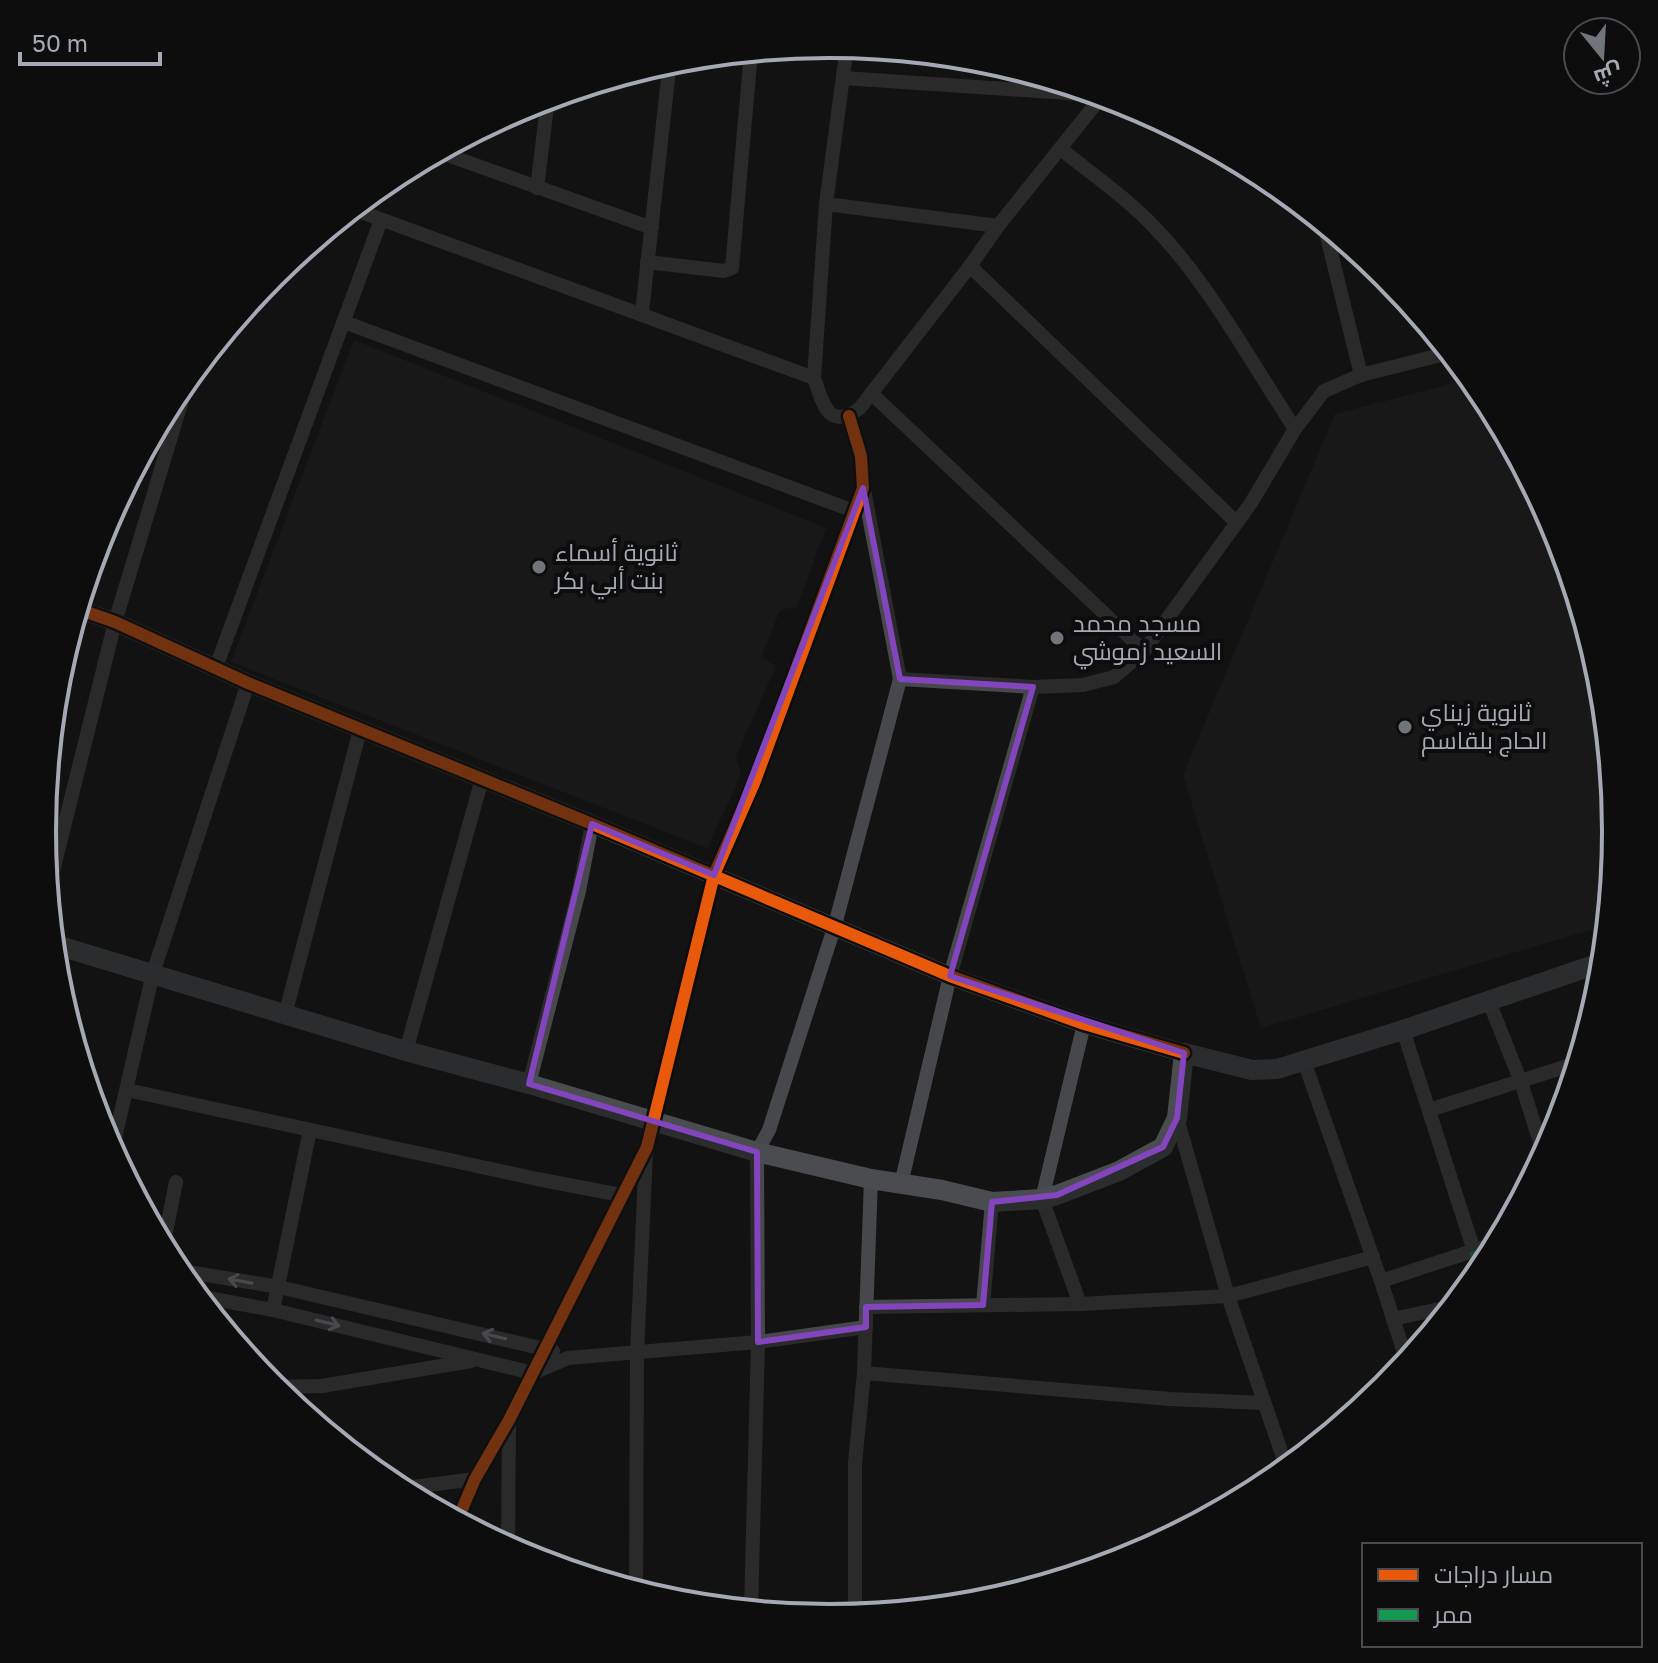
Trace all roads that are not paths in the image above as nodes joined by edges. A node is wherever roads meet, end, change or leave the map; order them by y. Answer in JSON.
{"nodes":[{"id":1,"x":845,"y":59,"type":"edge"},
{"id":2,"x":750,"y":63,"type":"edge"},
{"id":3,"x":668,"y":75,"type":"edge"},
{"id":4,"x":843,"y":78,"type":"junction"},
{"id":5,"x":1051,"y":92,"type":"edge"},
{"id":6,"x":1092,"y":105,"type":"edge"},
{"id":7,"x":546,"y":112,"type":"edge"},
{"id":8,"x":1061,"y":149,"type":"junction"},
{"id":9,"x":455,"y":155,"type":"edge"},
{"id":10,"x":537,"y":188,"type":"junction"},
{"id":11,"x":826,"y":204,"type":"junction"},
{"id":12,"x":364,"y":214,"type":"edge"},
{"id":13,"x":381,"y":220,"type":"junction"},
{"id":14,"x":998,"y":226,"type":"junction"},
{"id":15,"x":652,"y":228,"type":"junction"},
{"id":16,"x":1328,"y":241,"type":"edge"},
{"id":17,"x":647,"y":262,"type":"junction"},
{"id":18,"x":970,"y":266,"type":"junction"},
{"id":19,"x":642,"y":312,"type":"junction"},
{"id":20,"x":344,"y":322,"type":"junction"},
{"id":21,"x":1438,"y":356,"type":"edge"},
{"id":22,"x":1361,"y":375,"type":"junction"},
{"id":23,"x":814,"y":378,"type":"junction"},
{"id":24,"x":871,"y":393,"type":"junction"},
{"id":25,"x":849,"y":416,"type":"junction"},
{"id":26,"x":177,"y":417,"type":"edge"},
{"id":27,"x":1295,"y":429,"type":"junction"},
{"id":28,"x":863,"y":488,"type":"junction"},
{"id":29,"x":854,"y":511,"type":"junction"},
{"id":30,"x":1236,"y":522,"type":"junction"},
{"id":31,"x":88,"y":612,"type":"edge"},
{"id":32,"x":115,"y":622,"type":"junction"},
{"id":33,"x":1144,"y":651,"type":"junction"},
{"id":34,"x":216,"y":667,"type":"junction"},
{"id":35,"x":900,"y":679,"type":"junction"},
{"id":36,"x":248,"y":683,"type":"junction"},
{"id":37,"x":1033,"y":687,"type":"junction"},
{"id":38,"x":360,"y":730,"type":"junction"},
{"id":39,"x":482,"y":779,"type":"junction"},
{"id":40,"x":592,"y":824,"type":"junction"},
{"id":41,"x":57,"y":855,"type":"edge"},
{"id":42,"x":714,"y":875,"type":"junction"},
{"id":43,"x":835,"y":925,"type":"junction"},
{"id":44,"x":66,"y":948,"type":"edge"},
{"id":45,"x":1590,"y":966,"type":"edge"},
{"id":46,"x":153,"y":973,"type":"junction"},
{"id":47,"x":950,"y":976,"type":"junction"},
{"id":48,"x":1488,"y":999,"type":"junction"},
{"id":49,"x":285,"y":1015,"type":"junction"},
{"id":50,"x":1084,"y":1024,"type":"junction"},
{"id":51,"x":1403,"y":1030,"type":"junction"},
{"id":52,"x":406,"y":1051,"type":"junction"},
{"id":53,"x":1184,"y":1053,"type":"junction"},
{"id":54,"x":1304,"y":1061,"type":"junction"},
{"id":55,"x":1565,"y":1067,"type":"edge"},
{"id":56,"x":1521,"y":1082,"type":"junction"},
{"id":57,"x":529,"y":1084,"type":"junction"},
{"id":58,"x":127,"y":1090,"type":"junction"},
{"id":59,"x":1429,"y":1110,"type":"junction"},
{"id":60,"x":1177,"y":1118,"type":"junction"},
{"id":61,"x":652,"y":1120,"type":"junction"},
{"id":62,"x":310,"y":1130,"type":"junction"},
{"id":63,"x":117,"y":1131,"type":"edge"},
{"id":64,"x":1538,"y":1137,"type":"edge"},
{"id":65,"x":647,"y":1147,"type":"junction"},
{"id":66,"x":757,"y":1152,"type":"junction"},
{"id":67,"x":871,"y":1179,"type":"junction"},
{"id":68,"x":176,"y":1182,"type":"dead end"},
{"id":69,"x":901,"y":1184,"type":"junction"},
{"id":70,"x":621,"y":1195,"type":"junction"},
{"id":71,"x":1042,"y":1199,"type":"junction"},
{"id":72,"x":992,"y":1202,"type":"junction"},
{"id":73,"x":167,"y":1229,"type":"edge"},
{"id":74,"x":1479,"y":1249,"type":"edge"},
{"id":75,"x":1474,"y":1251,"type":"junction"},
{"id":76,"x":1373,"y":1257,"type":"junction"},
{"id":77,"x":195,"y":1273,"type":"edge"},
{"id":78,"x":1381,"y":1281,"type":"junction"},
{"id":79,"x":279,"y":1287,"type":"junction"},
{"id":80,"x":1228,"y":1296,"type":"junction"},
{"id":81,"x":214,"y":1299,"type":"edge"},
{"id":82,"x":1080,"y":1304,"type":"junction"},
{"id":83,"x":983,"y":1305,"type":"junction"},
{"id":84,"x":866,"y":1307,"type":"junction"},
{"id":85,"x":273,"y":1310,"type":"junction"},
{"id":86,"x":1436,"y":1310,"type":"edge"},
{"id":87,"x":1393,"y":1319,"type":"junction"},
{"id":88,"x":866,"y":1327,"type":"junction"},
{"id":89,"x":758,"y":1342,"type":"junction"},
{"id":90,"x":545,"y":1347,"type":"junction"},
{"id":91,"x":1403,"y":1349,"type":"edge"},
{"id":92,"x":637,"y":1352,"type":"junction"},
{"id":93,"x":568,"y":1358,"type":"junction"},
{"id":94,"x":479,"y":1360,"type":"junction"},
{"id":95,"x":533,"y":1373,"type":"junction"},
{"id":96,"x":864,"y":1373,"type":"junction"},
{"id":97,"x":291,"y":1387,"type":"edge"},
{"id":98,"x":1264,"y":1403,"type":"junction"},
{"id":99,"x":509,"y":1420,"type":"junction"},
{"id":100,"x":1283,"y":1457,"type":"edge"},
{"id":101,"x":475,"y":1479,"type":"junction"},
{"id":102,"x":419,"y":1486,"type":"edge"},
{"id":103,"x":461,"y":1511,"type":"edge"},
{"id":104,"x":508,"y":1535,"type":"edge"},
{"id":105,"x":636,"y":1580,"type":"edge"},
{"id":106,"x":751,"y":1600,"type":"edge"},
{"id":107,"x":855,"y":1603,"type":"edge"}],
"edges":[{"from":1,"to":4,"type":"street"},
{"from":2,"to":17,"type":"street"},
{"from":3,"to":15,"type":"street"},
{"from":4,"to":5,"type":"street"},
{"from":4,"to":11,"type":"street"},
{"from":6,"to":8,"type":"street"},
{"from":7,"to":10,"type":"street"},
{"from":8,"to":14,"type":"street"},
{"from":8,"to":27,"type":"street"},
{"from":9,"to":10,"type":"street"},
{"from":10,"to":15,"type":"street"},
{"from":11,"to":14,"type":"street"},
{"from":11,"to":23,"type":"street"},
{"from":12,"to":13,"type":"street"},
{"from":13,"to":19,"type":"street"},
{"from":13,"to":20,"type":"street"},
{"from":14,"to":18,"type":"street"},
{"from":15,"to":17,"type":"street"},
{"from":16,"to":22,"type":"street"},
{"from":17,"to":19,"type":"street"},
{"from":18,"to":24,"type":"street"},
{"from":18,"to":30,"type":"street"},
{"from":19,"to":23,"type":"street"},
{"from":20,"to":29,"type":"street"},
{"from":20,"to":34,"type":"street"},
{"from":21,"to":22,"type":"street"},
{"from":22,"to":27,"type":"street"},
{"from":23,"to":25,"type":"street"},
{"from":24,"to":25,"type":"street"},
{"from":24,"to":33,"type":"street"},
{"from":25,"to":28,"type":"street"},
{"from":26,"to":32,"type":"street"},
{"from":27,"to":30,"type":"street"},
{"from":28,"to":29,"type":"street"},
{"from":28,"to":35,"type":"street"},
{"from":29,"to":42,"type":"street"},
{"from":30,"to":33,"type":"street"},
{"from":31,"to":32,"type":"street"},
{"from":32,"to":34,"type":"street"},
{"from":32,"to":41,"type":"street"},
{"from":33,"to":37,"type":"street"},
{"from":34,"to":36,"type":"street"},
{"from":35,"to":37,"type":"street"},
{"from":35,"to":43,"type":"street"},
{"from":36,"to":38,"type":"street"},
{"from":36,"to":46,"type":"street"},
{"from":37,"to":47,"type":"street"},
{"from":38,"to":39,"type":"street"},
{"from":38,"to":49,"type":"street"},
{"from":39,"to":40,"type":"street"},
{"from":39,"to":52,"type":"street"},
{"from":40,"to":42,"type":"street"},
{"from":40,"to":57,"type":"street"},
{"from":42,"to":43,"type":"street"},
{"from":42,"to":61,"type":"street"},
{"from":43,"to":47,"type":"street"},
{"from":43,"to":66,"type":"street"},
{"from":44,"to":46,"type":"main road"},
{"from":45,"to":48,"type":"main road"},
{"from":46,"to":49,"type":"main road"},
{"from":46,"to":58,"type":"street"},
{"from":47,"to":50,"type":"street"},
{"from":47,"to":69,"type":"street"},
{"from":48,"to":51,"type":"main road"},
{"from":48,"to":56,"type":"street"},
{"from":49,"to":52,"type":"main road"},
{"from":50,"to":53,"type":"street"},
{"from":50,"to":71,"type":"street"},
{"from":51,"to":54,"type":"main road"},
{"from":51,"to":59,"type":"street"},
{"from":52,"to":57,"type":"main road"},
{"from":53,"to":54,"type":"main road"},
{"from":53,"to":60,"type":"main road"},
{"from":54,"to":76,"type":"street"},
{"from":55,"to":56,"type":"street"},
{"from":56,"to":59,"type":"street"},
{"from":56,"to":64,"type":"street"},
{"from":57,"to":61,"type":"main road"},
{"from":58,"to":62,"type":"street"},
{"from":58,"to":63,"type":"street"},
{"from":59,"to":75,"type":"street"},
{"from":60,"to":71,"type":"main road"},
{"from":60,"to":80,"type":"street"},
{"from":61,"to":65,"type":"street"},
{"from":61,"to":66,"type":"main road"},
{"from":62,"to":70,"type":"street"},
{"from":62,"to":79,"type":"street"},
{"from":65,"to":70,"type":"street"},
{"from":65,"to":92,"type":"street"},
{"from":66,"to":67,"type":"main road"},
{"from":66,"to":89,"type":"street"},
{"from":67,"to":69,"type":"main road"},
{"from":67,"to":84,"type":"street"},
{"from":68,"to":73,"type":"street"},
{"from":69,"to":72,"type":"main road"},
{"from":70,"to":90,"type":"street"},
{"from":71,"to":72,"type":"main road"},
{"from":71,"to":82,"type":"street"},
{"from":72,"to":83,"type":"street"},
{"from":74,"to":75,"type":"street"},
{"from":75,"to":78,"type":"street"},
{"from":76,"to":78,"type":"street"},
{"from":76,"to":80,"type":"street"},
{"from":79,"to":77,"type":"street","one_way":true},
{"from":78,"to":87,"type":"street"},
{"from":79,"to":85,"type":"street"},
{"from":90,"to":79,"type":"street","one_way":true},
{"from":80,"to":82,"type":"street"},
{"from":80,"to":98,"type":"street"},
{"from":81,"to":85,"type":"street"},
{"from":82,"to":83,"type":"street"},
{"from":83,"to":84,"type":"street"},
{"from":84,"to":88,"type":"street"},
{"from":85,"to":94,"type":"street","one_way":true},
{"from":86,"to":87,"type":"street"},
{"from":87,"to":91,"type":"street"},
{"from":88,"to":89,"type":"street"},
{"from":88,"to":96,"type":"street"},
{"from":89,"to":92,"type":"street"},
{"from":89,"to":106,"type":"street"},
{"from":90,"to":93,"type":"street"},
{"from":90,"to":95,"type":"street"},
{"from":92,"to":93,"type":"street"},
{"from":92,"to":105,"type":"street"},
{"from":93,"to":95,"type":"street"},
{"from":94,"to":95,"type":"street"},
{"from":94,"to":97,"type":"street"},
{"from":95,"to":99,"type":"street"},
{"from":96,"to":98,"type":"street"},
{"from":96,"to":107,"type":"street"},
{"from":98,"to":100,"type":"street"},
{"from":99,"to":101,"type":"street"},
{"from":99,"to":104,"type":"street"},
{"from":101,"to":102,"type":"street"},
{"from":101,"to":103,"type":"street"}]}
